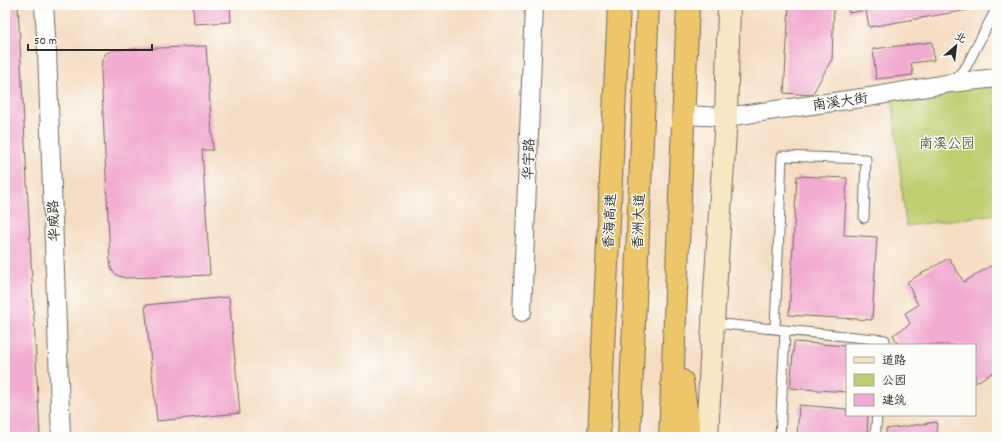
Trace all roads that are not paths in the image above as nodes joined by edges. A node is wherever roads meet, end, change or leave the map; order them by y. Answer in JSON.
{"nodes":[{"id":1,"x":44,"y":5,"type":"edge"},
{"id":2,"x":534,"y":5,"type":"edge"},
{"id":3,"x":619,"y":5,"type":"edge"},
{"id":4,"x":648,"y":5,"type":"edge"},
{"id":5,"x":656,"y":5,"type":"edge"},
{"id":6,"x":688,"y":5,"type":"edge"},
{"id":7,"x":729,"y":5,"type":"edge"},
{"id":8,"x":997,"y":7,"type":"edge"},
{"id":9,"x":997,"y":78,"type":"edge"},
{"id":10,"x":951,"y":83,"type":"junction"},
{"id":11,"x":683,"y":115,"type":"junction"},
{"id":12,"x":726,"y":117,"type":"junction"},
{"id":13,"x":864,"y":218,"type":"dead end"},
{"id":14,"x":522,"y":312,"type":"dead end"},
{"id":15,"x":713,"y":323,"type":"junction"},
{"id":16,"x":674,"y":324,"type":"junction"},
{"id":17,"x":775,"y":329,"type":"junction"},
{"id":18,"x":785,"y":330,"type":"junction"},
{"id":19,"x":884,"y":344,"type":"edge"},
{"id":20,"x":878,"y":416,"type":"edge"},
{"id":21,"x":61,"y":437,"type":"edge"},
{"id":22,"x":599,"y":437,"type":"edge"},
{"id":23,"x":629,"y":437,"type":"edge"},
{"id":24,"x":638,"y":437,"type":"edge"},
{"id":25,"x":670,"y":437,"type":"edge"},
{"id":26,"x":690,"y":437,"type":"edge"},
{"id":27,"x":707,"y":437,"type":"edge"},
{"id":28,"x":780,"y":437,"type":"edge"},
{"id":29,"x":875,"y":437,"type":"edge"}],
"edges":[{"from":1,"to":21,"type":"street","name":"华威路"},
{"from":2,"to":14,"type":"street","name":"华宇路"},
{"from":3,"to":22,"type":"highway","name":"香海高速"},
{"from":4,"to":23,"type":"highway","name":"香洲大道"},
{"from":5,"to":24,"type":"highway"},
{"from":6,"to":11,"type":"highway"},
{"from":7,"to":12,"type":"street"},
{"from":8,"to":10,"type":"lane"},
{"from":9,"to":10,"type":"street","name":"南溪大街"},
{"from":10,"to":12,"type":"street","name":"南溪大街"},
{"from":11,"to":12,"type":"street","name":"南溪大街"},
{"from":11,"to":16,"type":"highway"},
{"from":12,"to":15,"type":"street"},
{"from":13,"to":17,"type":"lane"},
{"from":15,"to":17,"type":"lane"},
{"from":15,"to":27,"type":"street"},
{"from":16,"to":25,"type":"highway"},
{"from":16,"to":26,"type":"highway"},
{"from":17,"to":18,"type":"lane"},
{"from":18,"to":19,"type":"lane"},
{"from":18,"to":28,"type":"lane"},
{"from":20,"to":29,"type":"lane"}]}
